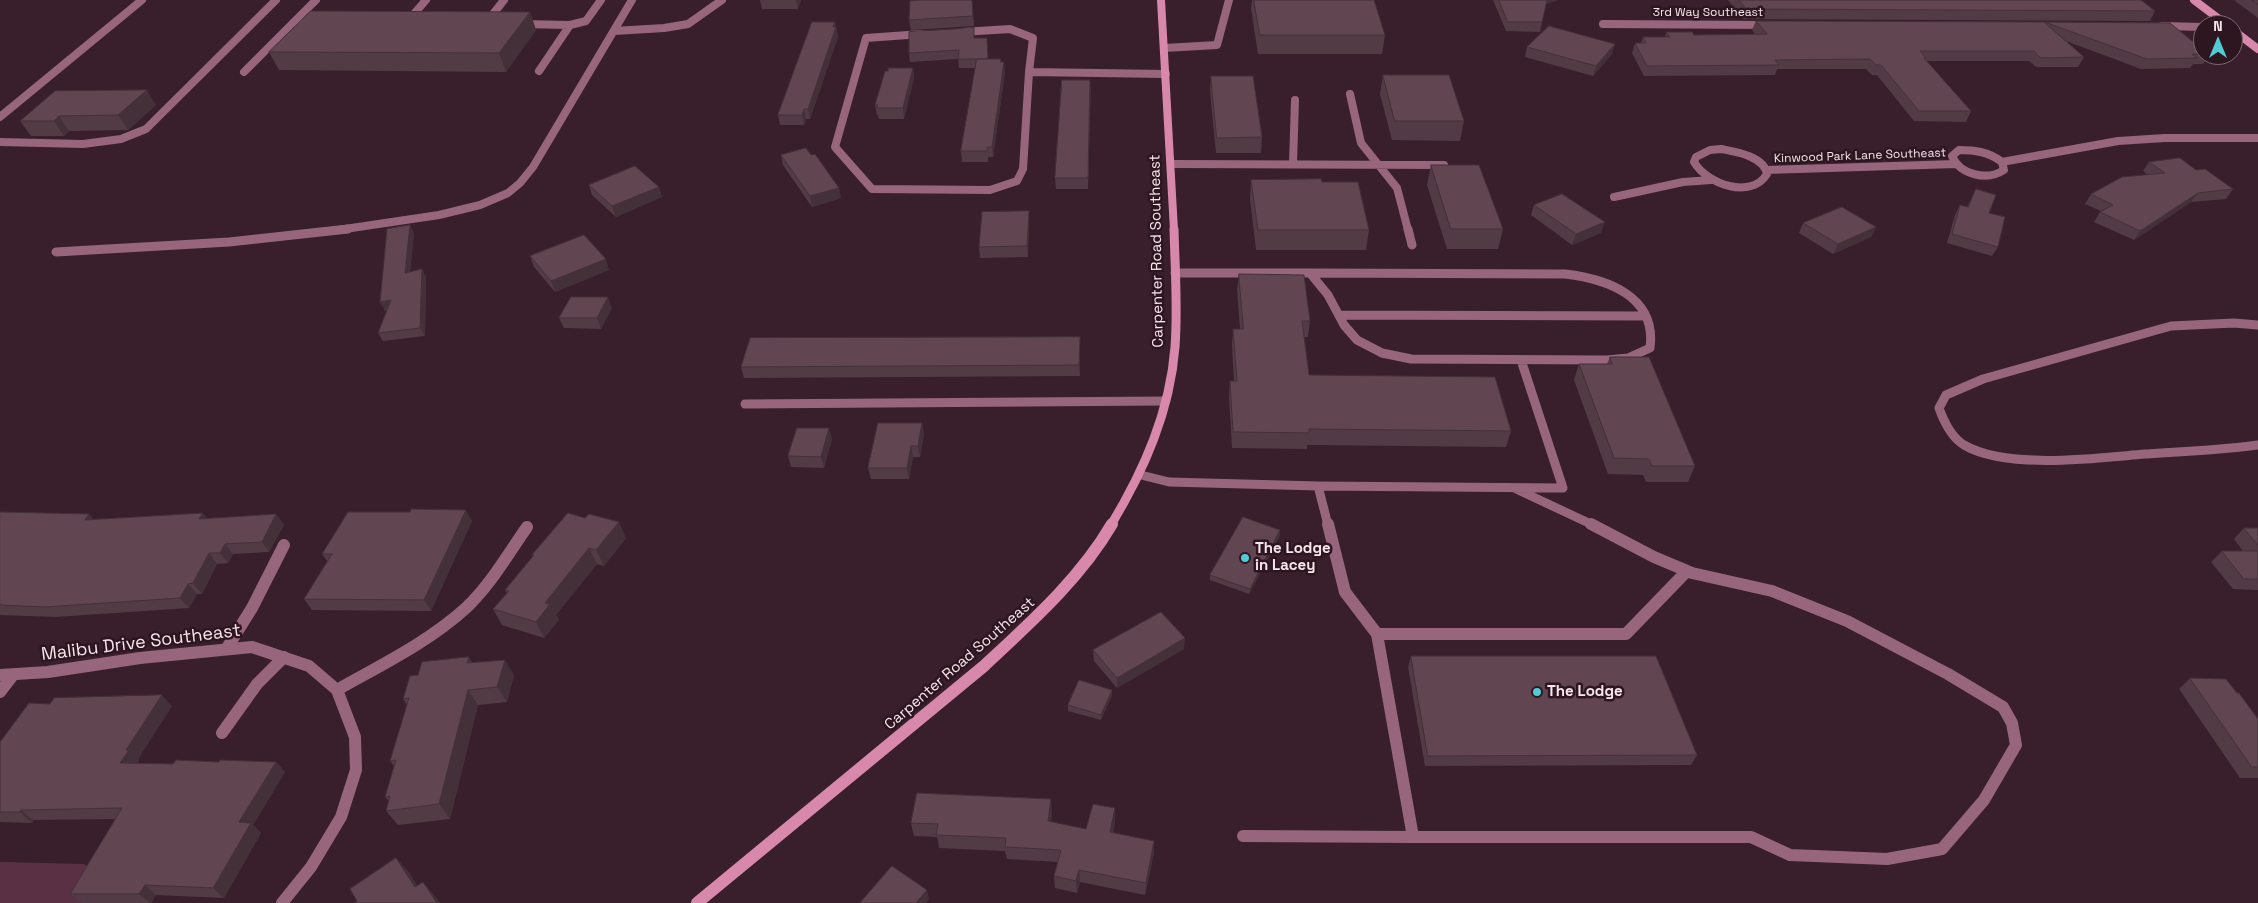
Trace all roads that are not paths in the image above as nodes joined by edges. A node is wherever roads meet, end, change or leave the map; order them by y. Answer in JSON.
{"nodes":[{"id":1,"x":142,"y":0,"type":"edge"},
{"id":2,"x":276,"y":0,"type":"edge"},
{"id":3,"x":316,"y":0,"type":"edge"},
{"id":4,"x":426,"y":0,"type":"edge"},
{"id":5,"x":504,"y":0,"type":"edge"},
{"id":6,"x":601,"y":0,"type":"edge"},
{"id":7,"x":632,"y":0,"type":"edge"},
{"id":8,"x":722,"y":0,"type":"edge"},
{"id":9,"x":1161,"y":0,"type":"edge"},
{"id":10,"x":1229,"y":0,"type":"edge"},
{"id":11,"x":2194,"y":0,"type":"edge"},
{"id":12,"x":2213,"y":15,"type":"edge"},
{"id":13,"x":293,"y":23,"type":"junction"},
{"id":14,"x":319,"y":23,"type":"edge"},
{"id":15,"x":397,"y":23,"type":"edge"},
{"id":16,"x":406,"y":23,"type":"junction"},
{"id":17,"x":416,"y":23,"type":"edge"},
{"id":18,"x":475,"y":24,"type":"edge"},
{"id":19,"x":484,"y":24,"type":"junction"},
{"id":20,"x":493,"y":24,"type":"edge"},
{"id":21,"x":510,"y":24,"type":"edge"},
{"id":22,"x":1603,"y":24,"type":"dead end"},
{"id":23,"x":570,"y":25,"type":"junction"},
{"id":24,"x":1780,"y":25,"type":"edge"},
{"id":25,"x":2154,"y":26,"type":"edge"},
{"id":26,"x":2193,"y":27,"type":"edge"},
{"id":27,"x":614,"y":30,"type":"junction"},
{"id":28,"x":952,"y":32,"type":"edge"},
{"id":29,"x":933,"y":33,"type":"edge"},
{"id":30,"x":2243,"y":38,"type":"edge"},
{"id":31,"x":1164,"y":48,"type":"junction"},
{"id":32,"x":2258,"y":49,"type":"edge"},
{"id":33,"x":540,"y":71,"type":"dead end"},
{"id":34,"x":244,"y":72,"type":"dead end"},
{"id":35,"x":1029,"y":72,"type":"junction"},
{"id":36,"x":1166,"y":74,"type":"junction"},
{"id":37,"x":1350,"y":94,"type":"dead end"},
{"id":38,"x":1295,"y":100,"type":"dead end"},
{"id":39,"x":0,"y":117,"type":"edge"},
{"id":40,"x":2258,"y":138,"type":"edge"},
{"id":41,"x":0,"y":142,"type":"edge"},
{"id":42,"x":2002,"y":162,"type":"junction"},
{"id":43,"x":1172,"y":164,"type":"junction"},
{"id":44,"x":1293,"y":164,"type":"junction"},
{"id":45,"x":1956,"y":164,"type":"junction"},
{"id":46,"x":1449,"y":165,"type":"edge"},
{"id":47,"x":1381,"y":166,"type":"junction"},
{"id":48,"x":1766,"y":170,"type":"junction"},
{"id":49,"x":1712,"y":180,"type":"junction"},
{"id":50,"x":1614,"y":197,"type":"dead end"},
{"id":51,"x":1412,"y":245,"type":"dead end"},
{"id":52,"x":56,"y":252,"type":"dead end"},
{"id":53,"x":1175,"y":273,"type":"junction"},
{"id":54,"x":1310,"y":273,"type":"junction"},
{"id":55,"x":1339,"y":315,"type":"junction"},
{"id":56,"x":1644,"y":316,"type":"junction"},
{"id":57,"x":2258,"y":325,"type":"edge"},
{"id":58,"x":1521,"y":360,"type":"junction"},
{"id":59,"x":1166,"y":401,"type":"junction"},
{"id":60,"x":745,"y":404,"type":"dead end"},
{"id":61,"x":2258,"y":445,"type":"edge"},
{"id":62,"x":1141,"y":475,"type":"junction"},
{"id":63,"x":1318,"y":486,"type":"junction"},
{"id":64,"x":1514,"y":488,"type":"junction"},
{"id":65,"x":527,"y":527,"type":"dead end"},
{"id":66,"x":284,"y":545,"type":"dead end"},
{"id":67,"x":1687,"y":571,"type":"junction"},
{"id":68,"x":1377,"y":634,"type":"junction"},
{"id":69,"x":227,"y":648,"type":"junction"},
{"id":70,"x":284,"y":657,"type":"junction"},
{"id":71,"x":0,"y":675,"type":"edge"},
{"id":72,"x":13,"y":675,"type":"junction"},
{"id":73,"x":337,"y":690,"type":"junction"},
{"id":74,"x":0,"y":692,"type":"edge"},
{"id":75,"x":222,"y":733,"type":"dead end"},
{"id":76,"x":1243,"y":836,"type":"dead end"},
{"id":77,"x":1413,"y":837,"type":"junction"},
{"id":78,"x":282,"y":903,"type":"edge"},
{"id":79,"x":696,"y":903,"type":"edge"}],
"edges":[{"from":1,"to":39,"type":"street"},
{"from":2,"to":41,"type":"street"},
{"from":3,"to":13,"type":"street"},
{"from":4,"to":16,"type":"street"},
{"from":5,"to":19,"type":"street"},
{"from":6,"to":23,"type":"street"},
{"from":7,"to":27,"type":"street"},
{"from":8,"to":27,"type":"street"},
{"from":9,"to":31,"type":"main road","name":"Carpenter Road Southeast"},
{"from":10,"to":31,"type":"street"},
{"from":11,"to":12,"type":"main road"},
{"from":13,"to":14,"type":"street"},
{"from":13,"to":34,"type":"street"},
{"from":15,"to":16,"type":"street"},
{"from":16,"to":17,"type":"street"},
{"from":18,"to":19,"type":"street"},
{"from":19,"to":20,"type":"street"},
{"from":21,"to":23,"type":"street"},
{"from":22,"to":24,"type":"street","name":"3rd Way Southeast"},
{"from":23,"to":33,"type":"street"},
{"from":25,"to":26,"type":"street"},
{"from":27,"to":52,"type":"street"},
{"from":28,"to":35,"type":"street"},
{"from":29,"to":35,"type":"street"},
{"from":30,"to":32,"type":"main road"},
{"from":31,"to":36,"type":"main road","name":"Carpenter Road Southeast"},
{"from":35,"to":36,"type":"street"},
{"from":36,"to":43,"type":"main road","name":"Carpenter Road Southeast"},
{"from":37,"to":47,"type":"street"},
{"from":38,"to":44,"type":"street"},
{"from":40,"to":42,"type":"street"},
{"from":42,"to":45,"type":"street","name":"Kinwood Park Lane Southeast"},
{"from":42,"to":45,"type":"street","name":"Kinwood Park Lane Southeast"},
{"from":43,"to":44,"type":"street"},
{"from":43,"to":53,"type":"main road","name":"Carpenter Road Southeast"},
{"from":44,"to":47,"type":"street"},
{"from":45,"to":48,"type":"street","name":"Kinwood Park Lane Southeast"},
{"from":46,"to":47,"type":"street"},
{"from":47,"to":51,"type":"street"},
{"from":48,"to":49,"type":"street","name":"Kinwood Park Lane Southeast"},
{"from":48,"to":49,"type":"street","name":"Kinwood Park Lane Southeast"},
{"from":49,"to":50,"type":"street"},
{"from":53,"to":54,"type":"street"},
{"from":53,"to":59,"type":"main road","name":"Carpenter Road Southeast"},
{"from":54,"to":55,"type":"street"},
{"from":54,"to":56,"type":"street"},
{"from":55,"to":56,"type":"street"},
{"from":55,"to":58,"type":"street"},
{"from":56,"to":58,"type":"street"},
{"from":57,"to":61,"type":"street"},
{"from":58,"to":64,"type":"street"},
{"from":59,"to":60,"type":"street"},
{"from":59,"to":62,"type":"main road","name":"Carpenter Road Southeast"},
{"from":62,"to":63,"type":"street"},
{"from":62,"to":79,"type":"main road","name":"Carpenter Road Southeast"},
{"from":63,"to":64,"type":"street"},
{"from":63,"to":68,"type":"street"},
{"from":64,"to":67,"type":"street"},
{"from":65,"to":73,"type":"street"},
{"from":66,"to":69,"type":"street"},
{"from":67,"to":68,"type":"street"},
{"from":67,"to":77,"type":"street"},
{"from":68,"to":77,"type":"street"},
{"from":69,"to":70,"type":"street","name":"Malibu Drive Southeast"},
{"from":69,"to":72,"type":"street","name":"Malibu Drive Southeast"},
{"from":70,"to":73,"type":"street","name":"Malibu Drive Southeast"},
{"from":70,"to":75,"type":"street"},
{"from":71,"to":72,"type":"street","name":"Malibu Drive Southeast"},
{"from":72,"to":74,"type":"street"},
{"from":73,"to":78,"type":"street","name":"Malibu Drive Southeast"},
{"from":76,"to":77,"type":"street"}]}
